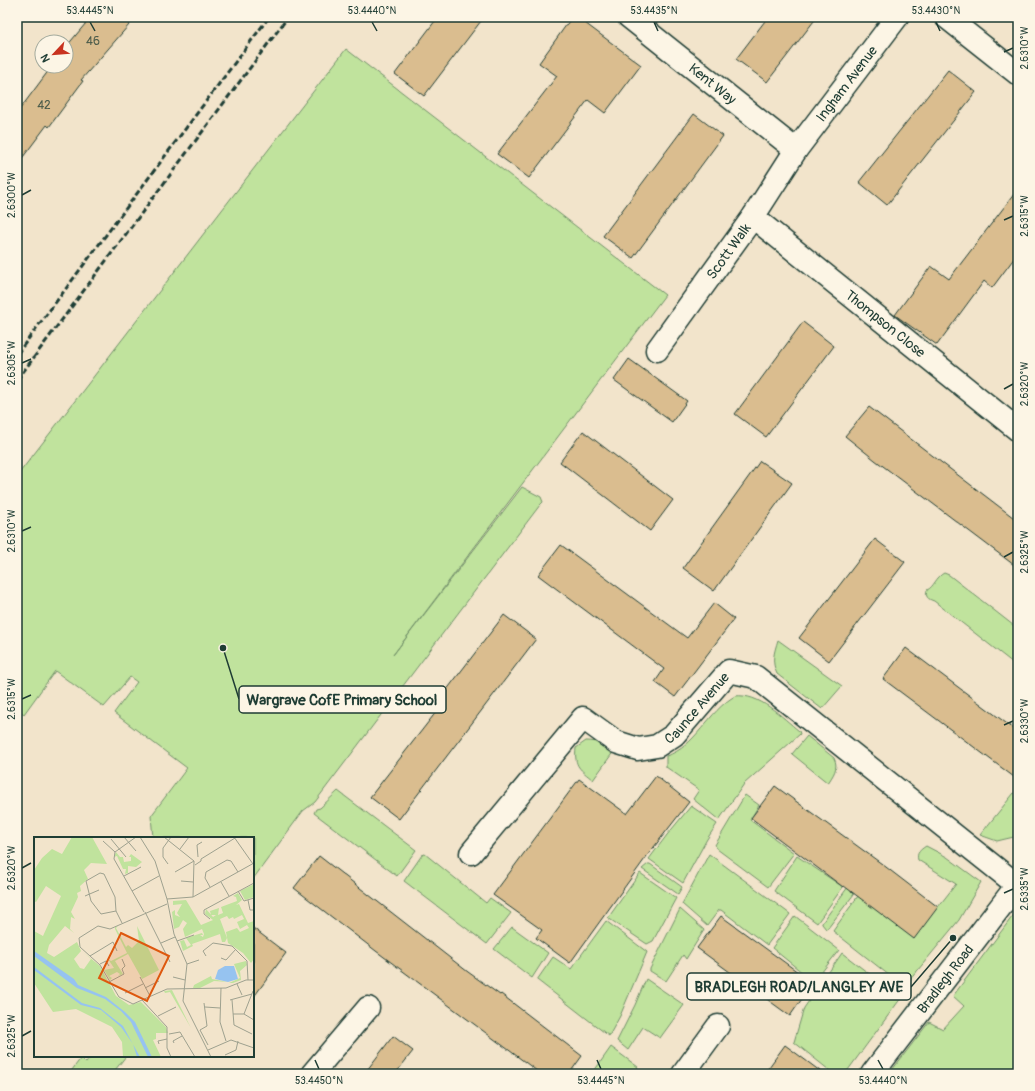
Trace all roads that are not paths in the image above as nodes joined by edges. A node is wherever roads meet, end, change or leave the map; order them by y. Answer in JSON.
{"nodes":[{"id":1,"x":630,"y":17,"type":"edge"},
{"id":2,"x":897,"y":17,"type":"edge"},
{"id":3,"x":946,"y":17,"type":"edge"},
{"id":4,"x":1018,"y":74,"type":"edge"},
{"id":5,"x":796,"y":150,"type":"junction"},
{"id":6,"x":753,"y":217,"type":"junction"},
{"id":7,"x":657,"y":350,"type":"dead end"},
{"id":8,"x":1018,"y":430,"type":"edge"},
{"id":9,"x":471,"y":853,"type":"dead end"},
{"id":10,"x":1018,"y":884,"type":"edge"},
{"id":11,"x":368,"y":1008,"type":"dead end"},
{"id":12,"x":718,"y":1026,"type":"dead end"},
{"id":13,"x":312,"y":1074,"type":"edge"},
{"id":14,"x":682,"y":1074,"type":"edge"},
{"id":15,"x":872,"y":1074,"type":"edge"}],
"edges":[{"from":1,"to":5,"type":"street","name":"Kent Way"},
{"from":2,"to":5,"type":"street","name":"Ingham Avenue"},
{"from":3,"to":4,"type":"street"},
{"from":5,"to":6,"type":"street","name":"Scott Walk"},
{"from":6,"to":7,"type":"street","name":"Scott Walk"},
{"from":6,"to":8,"type":"street","name":"Thompson Close"},
{"from":9,"to":10,"type":"street","name":"Caunce Avenue"},
{"from":10,"to":15,"type":"street","name":"Bradlegh Road"},
{"from":11,"to":13,"type":"street"},
{"from":12,"to":14,"type":"street"}]}
